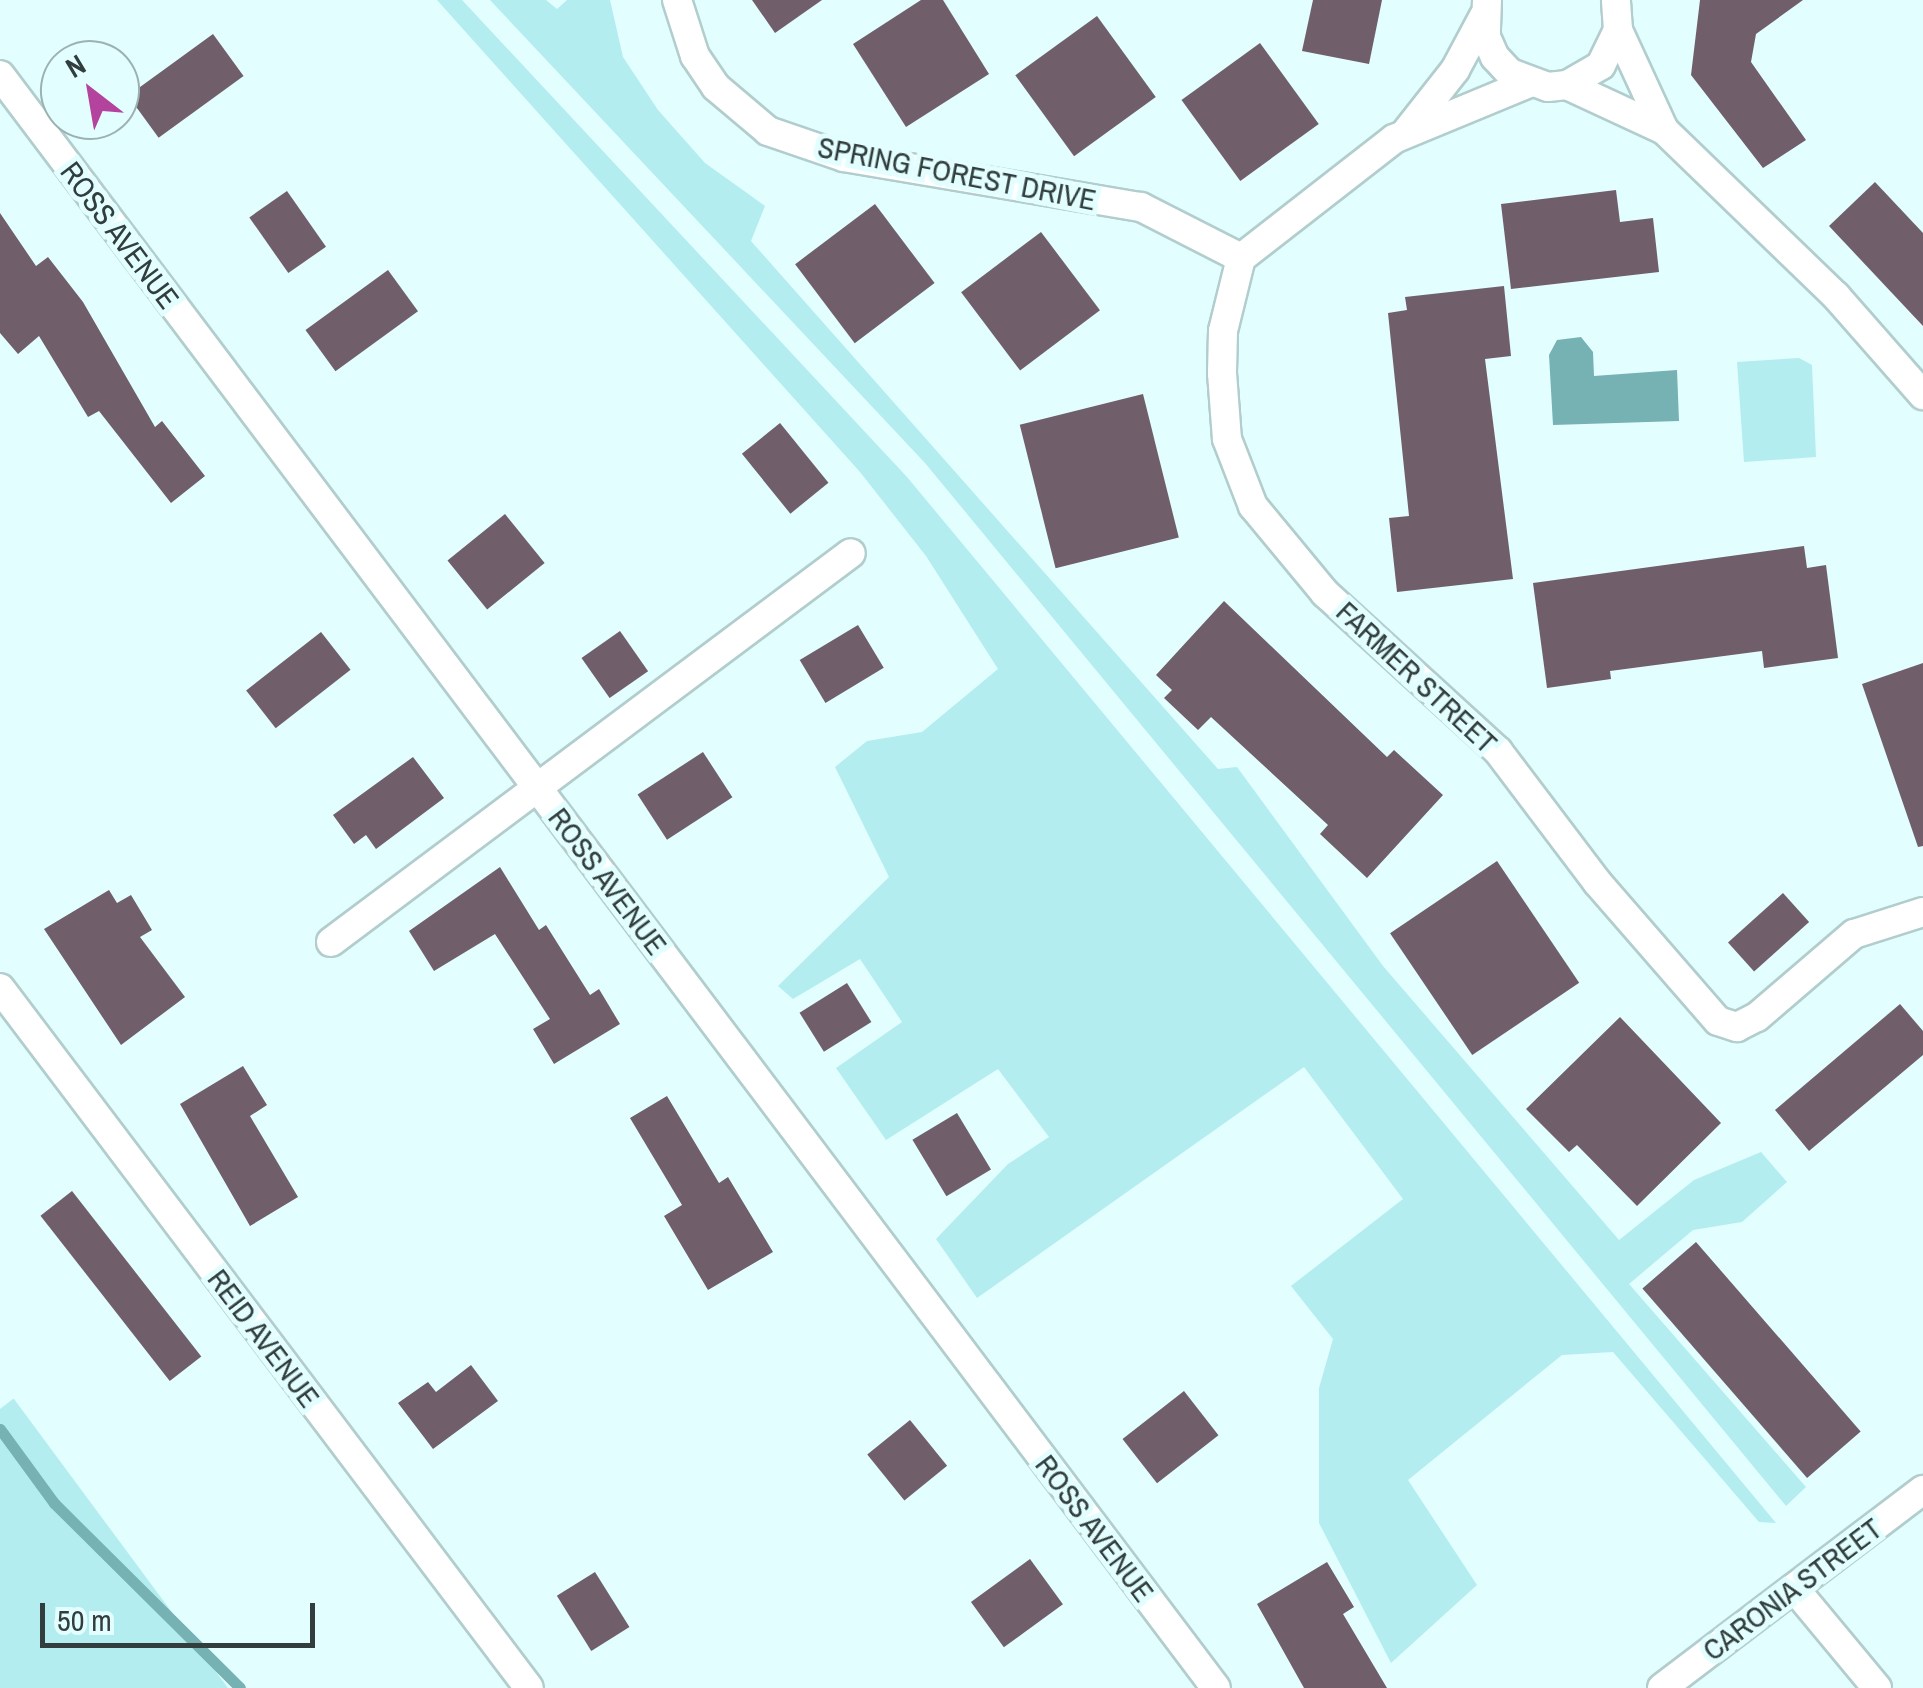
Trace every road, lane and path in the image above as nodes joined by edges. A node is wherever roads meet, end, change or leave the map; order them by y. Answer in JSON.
{"nodes":[{"id":1,"x":676,"y":0,"type":"edge"},
{"id":2,"x":1485,"y":8,"type":"edge"},
{"id":3,"x":1620,"y":10,"type":"edge"},
{"id":4,"x":0,"y":75,"type":"edge"},
{"id":5,"x":1529,"y":83,"type":"junction"},
{"id":6,"x":1567,"y":85,"type":"junction"},
{"id":7,"x":1664,"y":130,"type":"junction"},
{"id":8,"x":1406,"y":132,"type":"junction"},
{"id":9,"x":1241,"y":258,"type":"junction"},
{"id":10,"x":1923,"y":395,"type":"edge"},
{"id":11,"x":851,"y":553,"type":"dead end"},
{"id":12,"x":538,"y":789,"type":"junction"},
{"id":13,"x":1923,"y":912,"type":"edge"},
{"id":14,"x":332,"y":942,"type":"dead end"},
{"id":15,"x":0,"y":988,"type":"edge"},
{"id":16,"x":1923,"y":1490,"type":"edge"},
{"id":17,"x":1794,"y":1588,"type":"junction"},
{"id":18,"x":529,"y":1688,"type":"edge"},
{"id":19,"x":1216,"y":1688,"type":"edge"},
{"id":20,"x":1662,"y":1688,"type":"edge"},
{"id":21,"x":1877,"y":1688,"type":"edge"}],
"edges":[{"from":1,"to":9,"type":"street","name":"SPRING FOREST DRIVE"},
{"from":2,"to":5,"type":"street"},
{"from":2,"to":8,"type":"street"},
{"from":3,"to":6,"type":"street"},
{"from":3,"to":7,"type":"street"},
{"from":4,"to":12,"type":"street","name":"ROSS AVENUE"},
{"from":5,"to":6,"type":"street"},
{"from":5,"to":8,"type":"street"},
{"from":6,"to":7,"type":"street"},
{"from":7,"to":10,"type":"street"},
{"from":8,"to":9,"type":"street"},
{"from":9,"to":13,"type":"street","name":"FARMER STREET"},
{"from":11,"to":12,"type":"street"},
{"from":12,"to":14,"type":"street"},
{"from":12,"to":19,"type":"street","name":"ROSS AVENUE"},
{"from":15,"to":18,"type":"street","name":"REID AVENUE"},
{"from":16,"to":17,"type":"street","name":"CARONIA STREET"},
{"from":17,"to":20,"type":"street","name":"CARONIA STREET"},
{"from":17,"to":21,"type":"street"}]}
